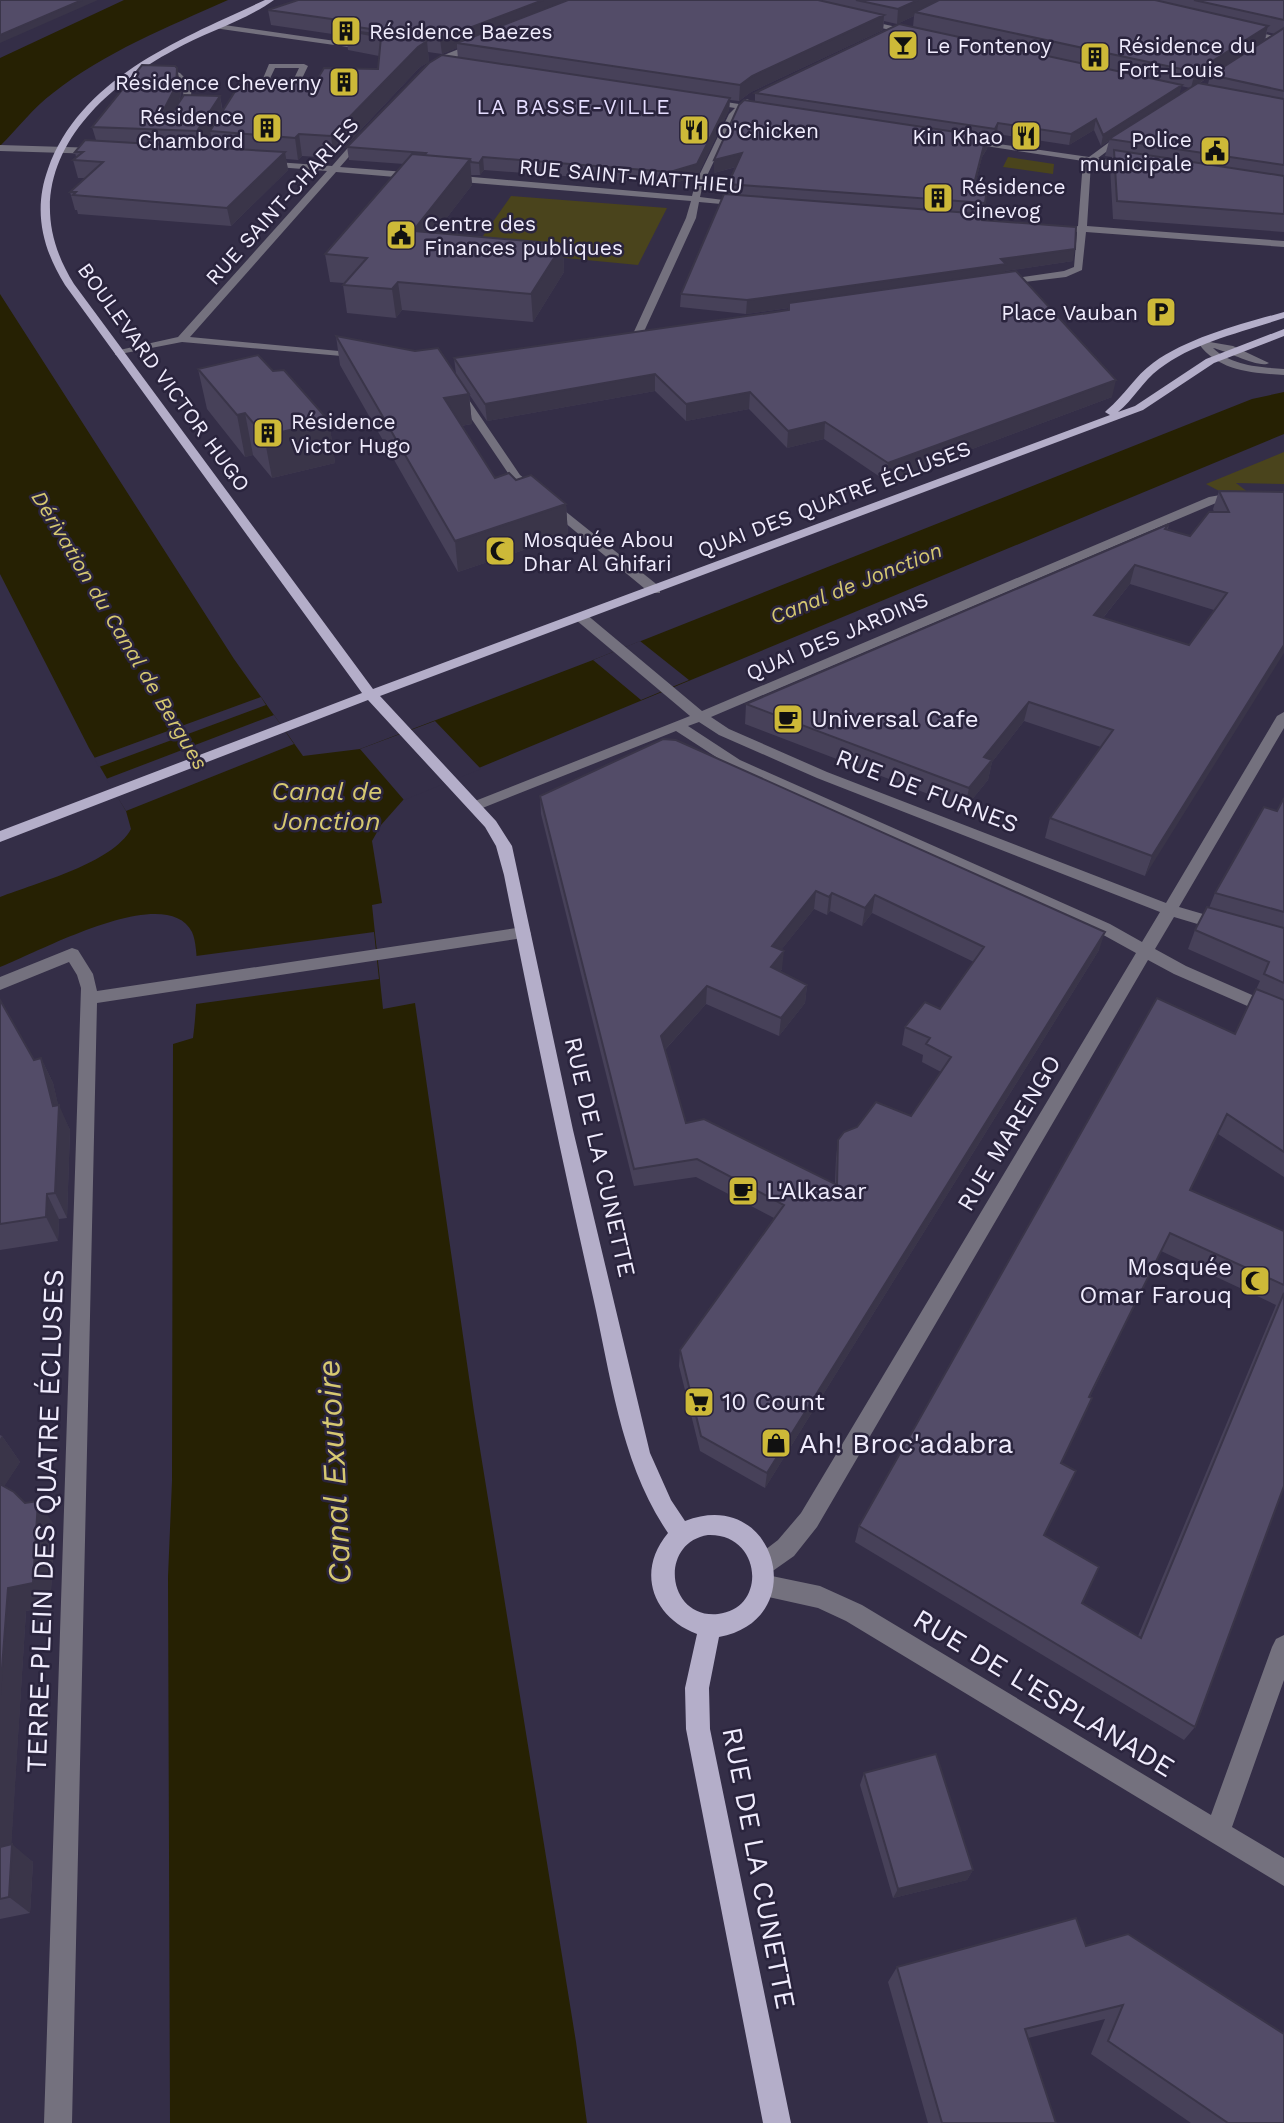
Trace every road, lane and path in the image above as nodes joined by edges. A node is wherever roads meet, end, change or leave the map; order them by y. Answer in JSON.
{"nodes":[{"id":1,"x":271,"y":0,"type":"edge"},
{"id":2,"x":847,"y":18,"type":"edge"},
{"id":3,"x":908,"y":23,"type":"edge"},
{"id":4,"x":217,"y":26,"type":"junction"},
{"id":5,"x":897,"y":29,"type":"junction"},
{"id":6,"x":1235,"y":29,"type":"edge"},
{"id":7,"x":1284,"y":32,"type":"edge"},
{"id":8,"x":885,"y":34,"type":"edge"},
{"id":9,"x":930,"y":36,"type":"edge"},
{"id":10,"x":1276,"y":40,"type":"edge"},
{"id":11,"x":488,"y":41,"type":"edge"},
{"id":12,"x":377,"y":49,"type":"edge"},
{"id":13,"x":437,"y":59,"type":"junction"},
{"id":14,"x":456,"y":63,"type":"edge"},
{"id":15,"x":146,"y":64,"type":"junction"},
{"id":16,"x":425,"y":71,"type":"edge"},
{"id":17,"x":247,"y":90,"type":"edge"},
{"id":18,"x":260,"y":91,"type":"junction"},
{"id":19,"x":755,"y":96,"type":"edge"},
{"id":20,"x":699,"y":100,"type":"edge"},
{"id":21,"x":740,"y":107,"type":"junction"},
{"id":22,"x":183,"y":110,"type":"junction"},
{"id":23,"x":196,"y":110,"type":"edge"},
{"id":24,"x":766,"y":110,"type":"edge"},
{"id":25,"x":177,"y":120,"type":"edge"},
{"id":26,"x":1134,"y":129,"type":"edge"},
{"id":27,"x":368,"y":131,"type":"edge"},
{"id":28,"x":950,"y":139,"type":"edge"},
{"id":29,"x":0,"y":141,"type":"edge"},
{"id":30,"x":20,"y":146,"type":"junction"},
{"id":31,"x":0,"y":148,"type":"edge"},
{"id":32,"x":58,"y":148,"type":"junction"},
{"id":33,"x":106,"y":151,"type":"edge"},
{"id":34,"x":1089,"y":160,"type":"junction"},
{"id":35,"x":261,"y":163,"type":"edge"},
{"id":36,"x":1140,"y":167,"type":"edge"},
{"id":37,"x":332,"y":169,"type":"junction"},
{"id":38,"x":428,"y":177,"type":"edge"},
{"id":39,"x":441,"y":178,"type":"edge"},
{"id":40,"x":695,"y":198,"type":"junction"},
{"id":41,"x":760,"y":204,"type":"edge"},
{"id":42,"x":1057,"y":228,"type":"edge"},
{"id":43,"x":1083,"y":228,"type":"junction"},
{"id":44,"x":1259,"y":241,"type":"junction"},
{"id":45,"x":1284,"y":244,"type":"edge"},
{"id":46,"x":1284,"y":253,"type":"edge"},
{"id":47,"x":985,"y":286,"type":"edge"},
{"id":48,"x":1284,"y":315,"type":"edge"},
{"id":49,"x":1284,"y":332,"type":"edge"},
{"id":50,"x":651,"y":334,"type":"edge"},
{"id":51,"x":637,"y":336,"type":"junction"},
{"id":52,"x":624,"y":338,"type":"edge"},
{"id":53,"x":182,"y":339,"type":"junction"},
{"id":54,"x":1204,"y":344,"type":"junction"},
{"id":55,"x":1236,"y":350,"type":"junction"},
{"id":56,"x":119,"y":353,"type":"junction"},
{"id":57,"x":373,"y":357,"type":"edge"},
{"id":58,"x":1217,"y":358,"type":"junction"},
{"id":59,"x":1284,"y":371,"type":"edge"},
{"id":60,"x":447,"y":374,"type":"edge"},
{"id":61,"x":1090,"y":424,"type":"junction"},
{"id":62,"x":1284,"y":497,"type":"edge"},
{"id":63,"x":655,"y":590,"type":"junction"},
{"id":64,"x":581,"y":617,"type":"junction"},
{"id":65,"x":371,"y":695,"type":"junction"},
{"id":66,"x":699,"y":716,"type":"junction"},
{"id":67,"x":1284,"y":716,"type":"edge"},
{"id":68,"x":677,"y":725,"type":"junction"},
{"id":69,"x":470,"y":801,"type":"junction"},
{"id":70,"x":0,"y":837,"type":"edge"},
{"id":71,"x":1169,"y":909,"type":"junction"},
{"id":72,"x":1234,"y":928,"type":"edge"},
{"id":73,"x":523,"y":933,"type":"junction"},
{"id":74,"x":1145,"y":951,"type":"junction"},
{"id":75,"x":0,"y":985,"type":"edge"},
{"id":76,"x":89,"y":998,"type":"junction"},
{"id":77,"x":1284,"y":1016,"type":"edge"},
{"id":78,"x":682,"y":1535,"type":"junction"},
{"id":79,"x":764,"y":1575,"type":"junction"},
{"id":80,"x":710,"y":1626,"type":"junction"},
{"id":81,"x":1284,"y":1647,"type":"edge"},
{"id":82,"x":1217,"y":1833,"type":"junction"},
{"id":83,"x":1284,"y":1873,"type":"edge"},
{"id":84,"x":58,"y":2123,"type":"edge"},
{"id":85,"x":777,"y":2123,"type":"edge"}],
"edges":[{"from":1,"to":4,"type":"main road","name":"BOULEVARD VICTOR HUGO"},
{"from":2,"to":5,"type":"street"},
{"from":3,"to":5,"type":"street"},
{"from":4,"to":12,"type":"street"},
{"from":4,"to":15,"type":"main road","name":"BOULEVARD VICTOR HUGO"},
{"from":5,"to":8,"type":"street"},
{"from":5,"to":9,"type":"street"},
{"from":6,"to":10,"type":"street"},
{"from":7,"to":10,"type":"street"},
{"from":11,"to":13,"type":"street"},
{"from":13,"to":14,"type":"street"},
{"from":13,"to":16,"type":"street"},
{"from":15,"to":22,"type":"street"},
{"from":15,"to":32,"type":"main road","name":"BOULEVARD VICTOR HUGO"},
{"from":17,"to":18,"type":"street"},
{"from":18,"to":18,"type":"street"},
{"from":19,"to":21,"type":"street"},
{"from":20,"to":21,"type":"street"},
{"from":21,"to":24,"type":"street"},
{"from":21,"to":40,"type":"street"},
{"from":22,"to":23,"type":"street"},
{"from":22,"to":25,"type":"street"},
{"from":26,"to":34,"type":"street"},
{"from":27,"to":37,"type":"street","name":"RUE SAINT-CHARLES"},
{"from":28,"to":34,"type":"street"},
{"from":29,"to":30,"type":"street"},
{"from":30,"to":31,"type":"street"},
{"from":30,"to":32,"type":"street"},
{"from":32,"to":33,"type":"street"},
{"from":32,"to":56,"type":"main road","name":"BOULEVARD VICTOR HUGO"},
{"from":34,"to":36,"type":"street"},
{"from":34,"to":43,"type":"street"},
{"from":35,"to":37,"type":"street"},
{"from":37,"to":38,"type":"street"},
{"from":37,"to":53,"type":"street","name":"RUE SAINT-CHARLES"},
{"from":39,"to":40,"type":"street","name":"RUE SAINT-MATTHIEU"},
{"from":40,"to":41,"type":"street","name":"RUE SAINT-MATTHIEU"},
{"from":40,"to":51,"type":"street"},
{"from":42,"to":43,"type":"street"},
{"from":43,"to":44,"type":"street"},
{"from":43,"to":47,"type":"street"},
{"from":44,"to":45,"type":"street"},
{"from":44,"to":46,"type":"street"},
{"from":48,"to":54,"type":"main road"},
{"from":49,"to":55,"type":"main road"},
{"from":50,"to":51,"type":"street"},
{"from":51,"to":52,"type":"street"},
{"from":53,"to":56,"type":"street"},
{"from":53,"to":57,"type":"street"},
{"from":54,"to":55,"type":"street"},
{"from":54,"to":58,"type":"street"},
{"from":54,"to":61,"type":"main road"},
{"from":55,"to":58,"type":"main road"},
{"from":55,"to":59,"type":"street"},
{"from":56,"to":65,"type":"main road","name":"BOULEVARD VICTOR HUGO"},
{"from":58,"to":59,"type":"street"},
{"from":58,"to":61,"type":"main road","name":"QUAI DES QUATRE ÉCLUSES"},
{"from":60,"to":63,"type":"street"},
{"from":61,"to":63,"type":"main road","name":"QUAI DES QUATRE ÉCLUSES"},
{"from":62,"to":66,"type":"street","name":"QUAI DES JARDINS"},
{"from":63,"to":64,"type":"main road","name":"QUAI DES QUATRE ÉCLUSES"},
{"from":64,"to":65,"type":"main road","name":"QUAI DES QUATRE ÉCLUSES"},
{"from":64,"to":66,"type":"street","name":"RUE DE FURNES"},
{"from":65,"to":69,"type":"main road","name":"BOULEVARD VICTOR HUGO"},
{"from":65,"to":70,"type":"main road","name":"QUAI DES QUATRE ÉCLUSES"},
{"from":66,"to":68,"type":"street","name":"QUAI DES JARDINS"},
{"from":66,"to":71,"type":"street","name":"RUE DE FURNES"},
{"from":67,"to":71,"type":"street","name":"RUE MARENGO"},
{"from":68,"to":69,"type":"street","name":"QUAI DES JARDINS"},
{"from":68,"to":74,"type":"street","name":"RUE DE FURNES"},
{"from":69,"to":73,"type":"main road","name":"RUE DE LA CUNETTE"},
{"from":71,"to":72,"type":"street","name":"RUE DE FURNES"},
{"from":71,"to":74,"type":"street","name":"RUE MARENGO"},
{"from":73,"to":76,"type":"street"},
{"from":73,"to":78,"type":"main road","name":"RUE DE LA CUNETTE"},
{"from":74,"to":77,"type":"street","name":"RUE DE FURNES"},
{"from":74,"to":79,"type":"street","name":"RUE MARENGO"},
{"from":75,"to":76,"type":"street","name":"TERRE-PLEIN DES QUATRE ÉCLUSES"},
{"from":76,"to":84,"type":"street","name":"TERRE-PLEIN DES QUATRE ÉCLUSES"},
{"from":78,"to":79,"type":"main road"},
{"from":78,"to":80,"type":"main road"},
{"from":79,"to":80,"type":"main road"},
{"from":79,"to":82,"type":"street","name":"RUE DE L'ESPLANADE"},
{"from":80,"to":85,"type":"main road","name":"RUE DE LA CUNETTE"},
{"from":81,"to":82,"type":"street"},
{"from":82,"to":83,"type":"street","name":"RUE DE L'ESPLANADE"}]}
